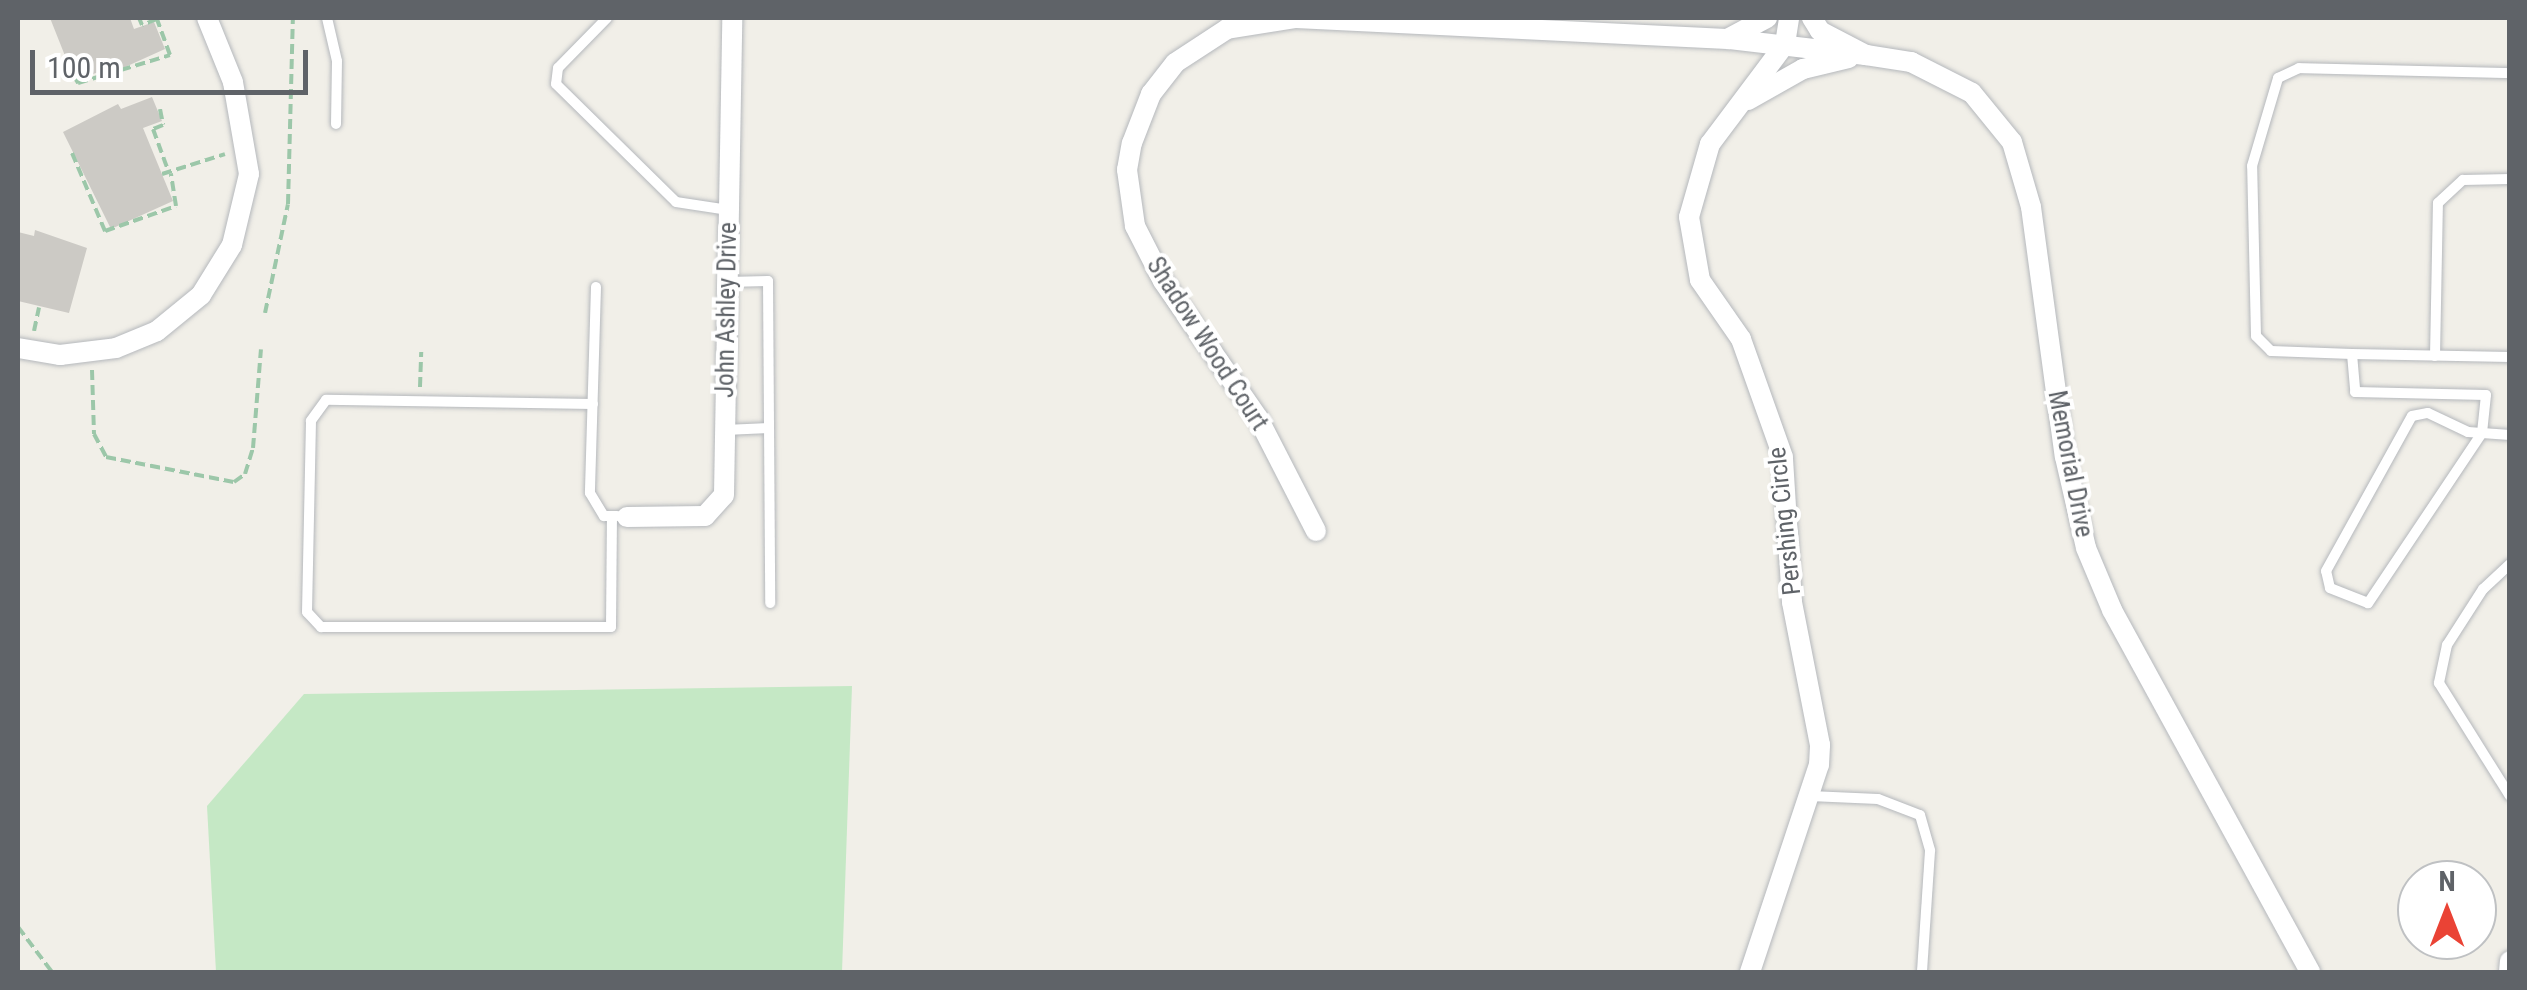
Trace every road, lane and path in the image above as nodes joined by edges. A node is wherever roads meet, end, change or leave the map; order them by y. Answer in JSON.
{"nodes":[{"id":1,"x":139,"y":18,"type":"edge"},
{"id":2,"x":207,"y":18,"type":"edge"},
{"id":3,"x":293,"y":18,"type":"edge"},
{"id":4,"x":327,"y":18,"type":"edge"},
{"id":5,"x":607,"y":18,"type":"edge"},
{"id":6,"x":732,"y":18,"type":"edge"},
{"id":7,"x":1766,"y":18,"type":"edge"},
{"id":8,"x":1789,"y":18,"type":"edge"},
{"id":9,"x":1812,"y":18,"type":"edge"},
{"id":10,"x":1729,"y":38,"type":"junction"},
{"id":11,"x":1785,"y":44,"type":"junction"},
{"id":12,"x":1866,"y":55,"type":"junction"},
{"id":13,"x":65,"y":62,"type":"dead end"},
{"id":14,"x":2510,"y":73,"type":"edge"},
{"id":15,"x":160,"y":109,"type":"dead end"},
{"id":16,"x":1728,"y":115,"type":"junction"},
{"id":17,"x":336,"y":124,"type":"dead end"},
{"id":18,"x":244,"y":150,"type":"junction"},
{"id":19,"x":72,"y":153,"type":"dead end"},
{"id":20,"x":167,"y":173,"type":"junction"},
{"id":21,"x":2510,"y":178,"type":"edge"},
{"id":22,"x":728,"y":210,"type":"junction"},
{"id":23,"x":727,"y":282,"type":"junction"},
{"id":24,"x":596,"y":287,"type":"dead end"},
{"id":25,"x":39,"y":308,"type":"dead end"},
{"id":26,"x":265,"y":313,"type":"dead end"},
{"id":27,"x":34,"y":331,"type":"dead end"},
{"id":28,"x":18,"y":348,"type":"edge"},
{"id":29,"x":261,"y":350,"type":"dead end"},
{"id":30,"x":421,"y":352,"type":"dead end"},
{"id":31,"x":2352,"y":354,"type":"junction"},
{"id":32,"x":2435,"y":356,"type":"junction"},
{"id":33,"x":2510,"y":357,"type":"edge"},
{"id":34,"x":92,"y":365,"type":"dead end"},
{"id":35,"x":420,"y":401,"type":"junction"},
{"id":36,"x":592,"y":404,"type":"junction"},
{"id":37,"x":770,"y":428,"type":"junction"},
{"id":38,"x":724,"y":430,"type":"junction"},
{"id":39,"x":2482,"y":433,"type":"junction"},
{"id":40,"x":2510,"y":435,"type":"edge"},
{"id":41,"x":620,"y":516,"type":"junction"},
{"id":42,"x":1316,"y":531,"type":"dead end"},
{"id":43,"x":2510,"y":564,"type":"edge"},
{"id":44,"x":770,"y":603,"type":"dead end"},
{"id":45,"x":1809,"y":796,"type":"junction"},
{"id":46,"x":2510,"y":796,"type":"edge"},
{"id":47,"x":18,"y":928,"type":"edge"},
{"id":48,"x":2510,"y":961,"type":"edge"},
{"id":49,"x":52,"y":972,"type":"edge"},
{"id":50,"x":1750,"y":972,"type":"edge"},
{"id":51,"x":1922,"y":972,"type":"edge"},
{"id":52,"x":2310,"y":972,"type":"edge"},
{"id":53,"x":2509,"y":972,"type":"edge"}],
"edges":[{"from":1,"to":13,"type":"path"},
{"from":2,"to":18,"type":"street"},
{"from":3,"to":26,"type":"path"},
{"from":4,"to":17,"type":"lane"},
{"from":5,"to":22,"type":"lane"},
{"from":6,"to":22,"type":"street","name":"John Ashley Drive"},
{"from":7,"to":10,"type":"street"},
{"from":8,"to":11,"type":"street"},
{"from":9,"to":12,"type":"street","name":"Memorial Drive"},
{"from":10,"to":11,"type":"street","name":"Shadow Wood Court"},
{"from":10,"to":42,"type":"street","name":"Shadow Wood Court"},
{"from":11,"to":12,"type":"street"},
{"from":11,"to":16,"type":"street","name":"Pershing Circle"},
{"from":12,"to":16,"type":"street","name":"Memorial Drive"},
{"from":12,"to":52,"type":"street","name":"Memorial Drive"},
{"from":14,"to":31,"type":"lane"},
{"from":15,"to":20,"type":"path"},
{"from":16,"to":45,"type":"street","name":"Pershing Circle"},
{"from":18,"to":20,"type":"path"},
{"from":18,"to":28,"type":"street"},
{"from":19,"to":20,"type":"path"},
{"from":21,"to":32,"type":"lane"},
{"from":22,"to":23,"type":"street","name":"John Ashley Drive"},
{"from":23,"to":37,"type":"lane"},
{"from":23,"to":38,"type":"street","name":"John Ashley Drive"},
{"from":24,"to":36,"type":"lane"},
{"from":25,"to":27,"type":"path"},
{"from":29,"to":34,"type":"path"},
{"from":30,"to":35,"type":"path"},
{"from":31,"to":32,"type":"lane"},
{"from":31,"to":39,"type":"lane"},
{"from":32,"to":33,"type":"lane"},
{"from":35,"to":36,"type":"lane"},
{"from":35,"to":41,"type":"lane"},
{"from":36,"to":41,"type":"lane"},
{"from":37,"to":38,"type":"lane"},
{"from":37,"to":44,"type":"lane"},
{"from":38,"to":41,"type":"street","name":"John Ashley Drive"},
{"from":39,"to":39,"type":"lane"},
{"from":39,"to":40,"type":"lane"},
{"from":43,"to":46,"type":"lane"},
{"from":45,"to":50,"type":"street","name":"Pershing Circle"},
{"from":45,"to":51,"type":"lane"},
{"from":47,"to":49,"type":"path"},
{"from":48,"to":53,"type":"street"}]}
